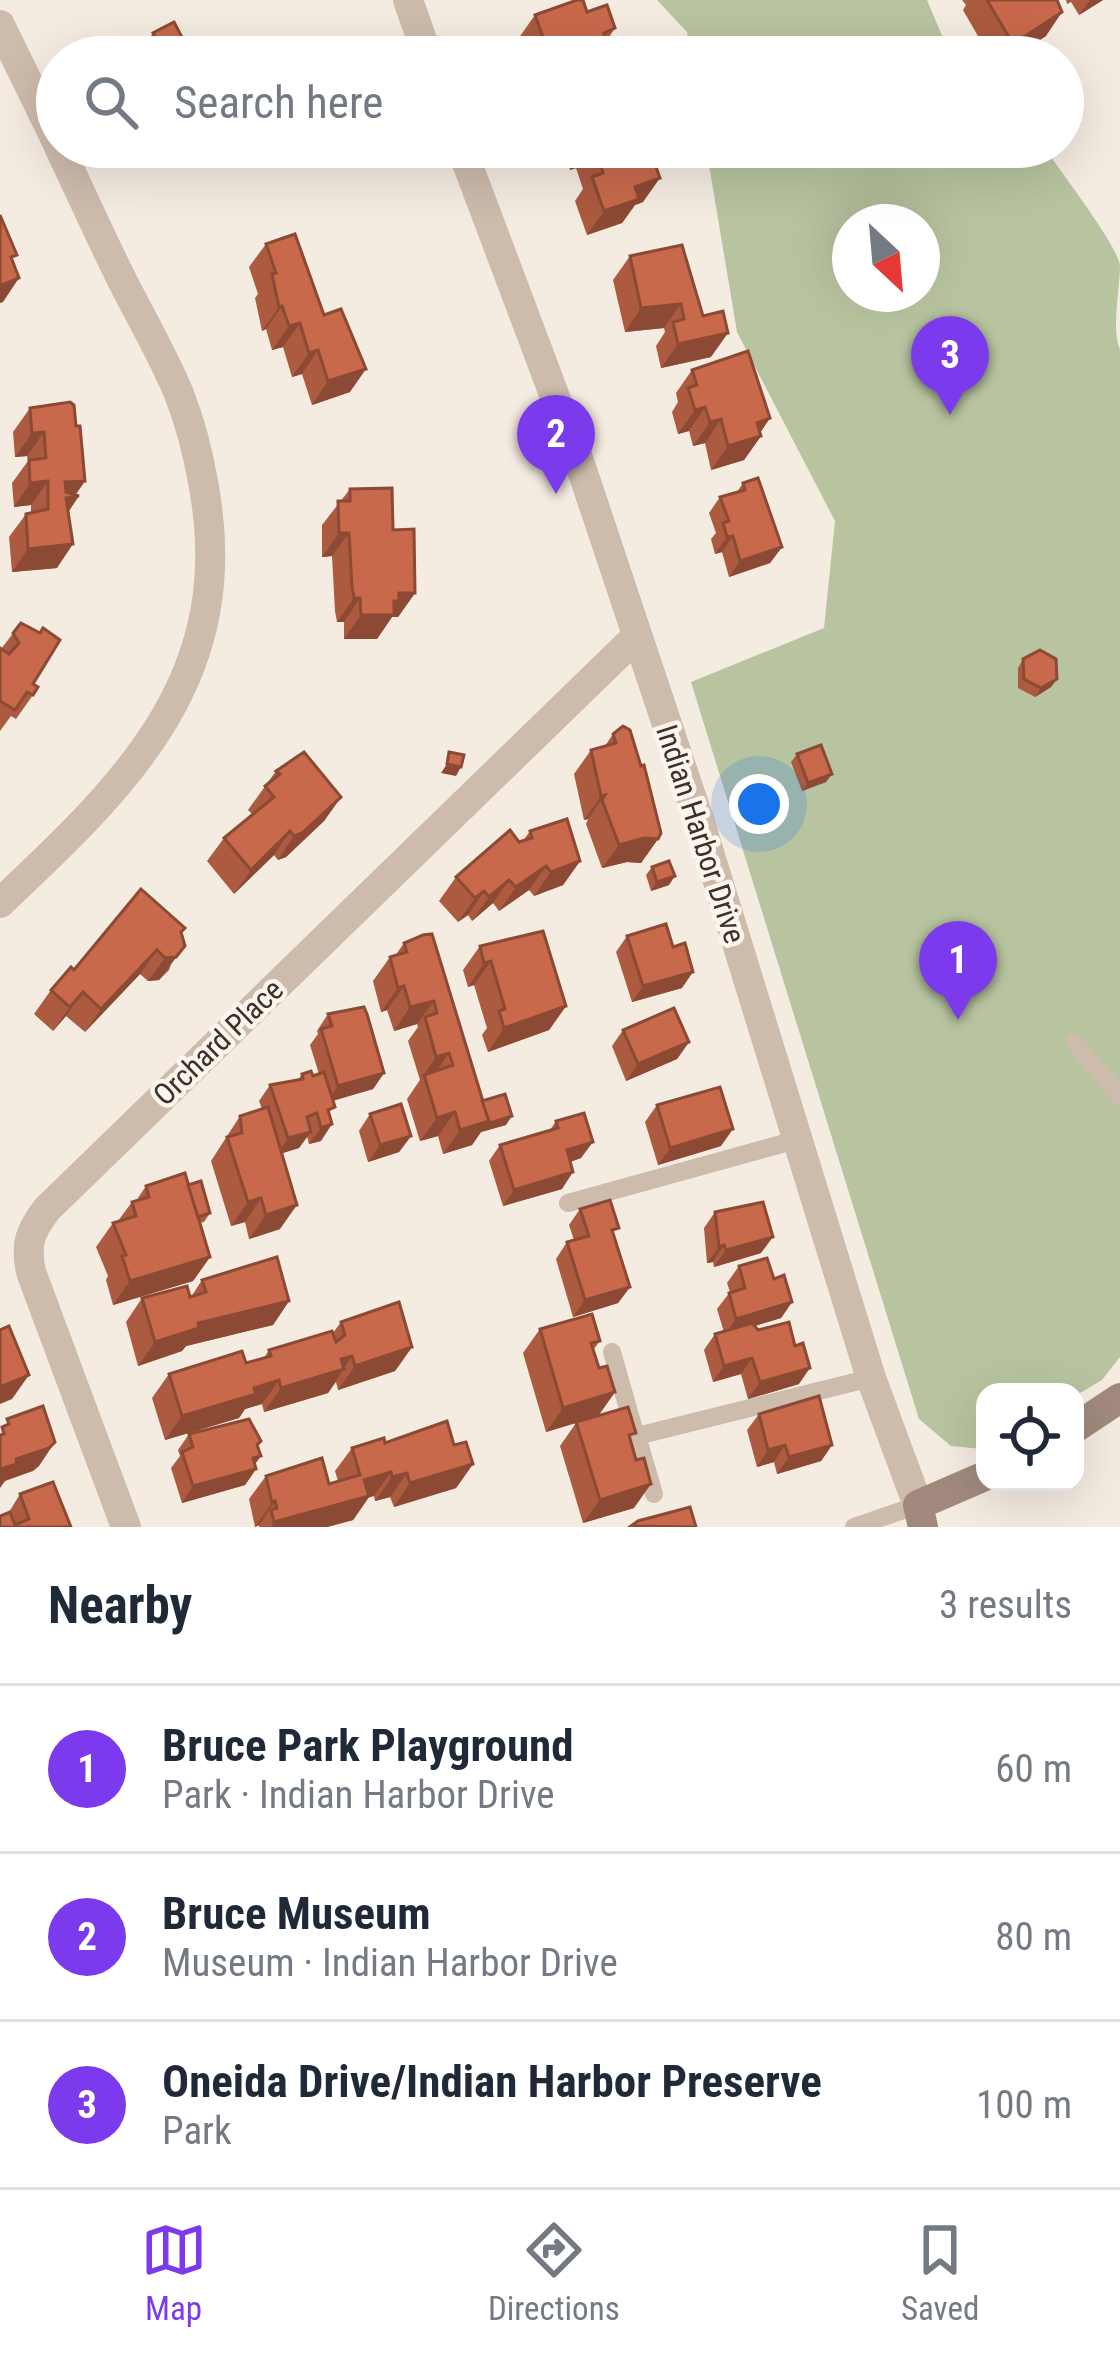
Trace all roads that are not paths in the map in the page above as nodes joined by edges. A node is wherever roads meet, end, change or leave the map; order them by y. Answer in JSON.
{"nodes":[{"id":1,"x":408,"y":0,"type":"edge"},
{"id":2,"x":0,"y":25,"type":"edge"},
{"id":3,"x":421,"y":36,"type":"edge"},
{"id":4,"x":36,"y":99,"type":"edge"},
{"id":5,"x":70,"y":168,"type":"edge"},
{"id":6,"x":469,"y":168,"type":"edge"},
{"id":7,"x":635,"y":638,"type":"junction"},
{"id":8,"x":0,"y":903,"type":"edge"},
{"id":9,"x":1076,"y":1043,"type":"dead end"},
{"id":10,"x":1120,"y":1097,"type":"edge"},
{"id":11,"x":796,"y":1140,"type":"junction"},
{"id":12,"x":568,"y":1203,"type":"dead end"},
{"id":13,"x":612,"y":1352,"type":"dead end"},
{"id":14,"x":871,"y":1378,"type":"junction"},
{"id":15,"x":1120,"y":1397,"type":"edge"},
{"id":16,"x":1084,"y":1422,"type":"edge"},
{"id":17,"x":637,"y":1436,"type":"junction"},
{"id":18,"x":976,"y":1482,"type":"edge"},
{"id":19,"x":654,"y":1494,"type":"edge"},
{"id":20,"x":920,"y":1516,"type":"edge"},
{"id":21,"x":126,"y":1527,"type":"edge"},
{"id":22,"x":854,"y":1527,"type":"edge"}],
"edges":[{"from":1,"to":3,"type":"street"},
{"from":2,"to":4,"type":"street"},
{"from":5,"to":8,"type":"street"},
{"from":6,"to":7,"type":"street","name":"Indian Harbor Drive"},
{"from":7,"to":11,"type":"street","name":"Indian Harbor Drive"},
{"from":7,"to":21,"type":"street","name":"Orchard Place"},
{"from":9,"to":10,"type":"lane"},
{"from":11,"to":12,"type":"lane"},
{"from":11,"to":14,"type":"street","name":"Indian Harbor Drive"},
{"from":13,"to":17,"type":"lane"},
{"from":14,"to":17,"type":"lane"},
{"from":14,"to":20,"type":"street","name":"Indian Harbor Drive"},
{"from":15,"to":16,"type":"main road"},
{"from":17,"to":19,"type":"lane"},
{"from":18,"to":20,"type":"main road"},
{"from":20,"to":22,"type":"lane"}]}
